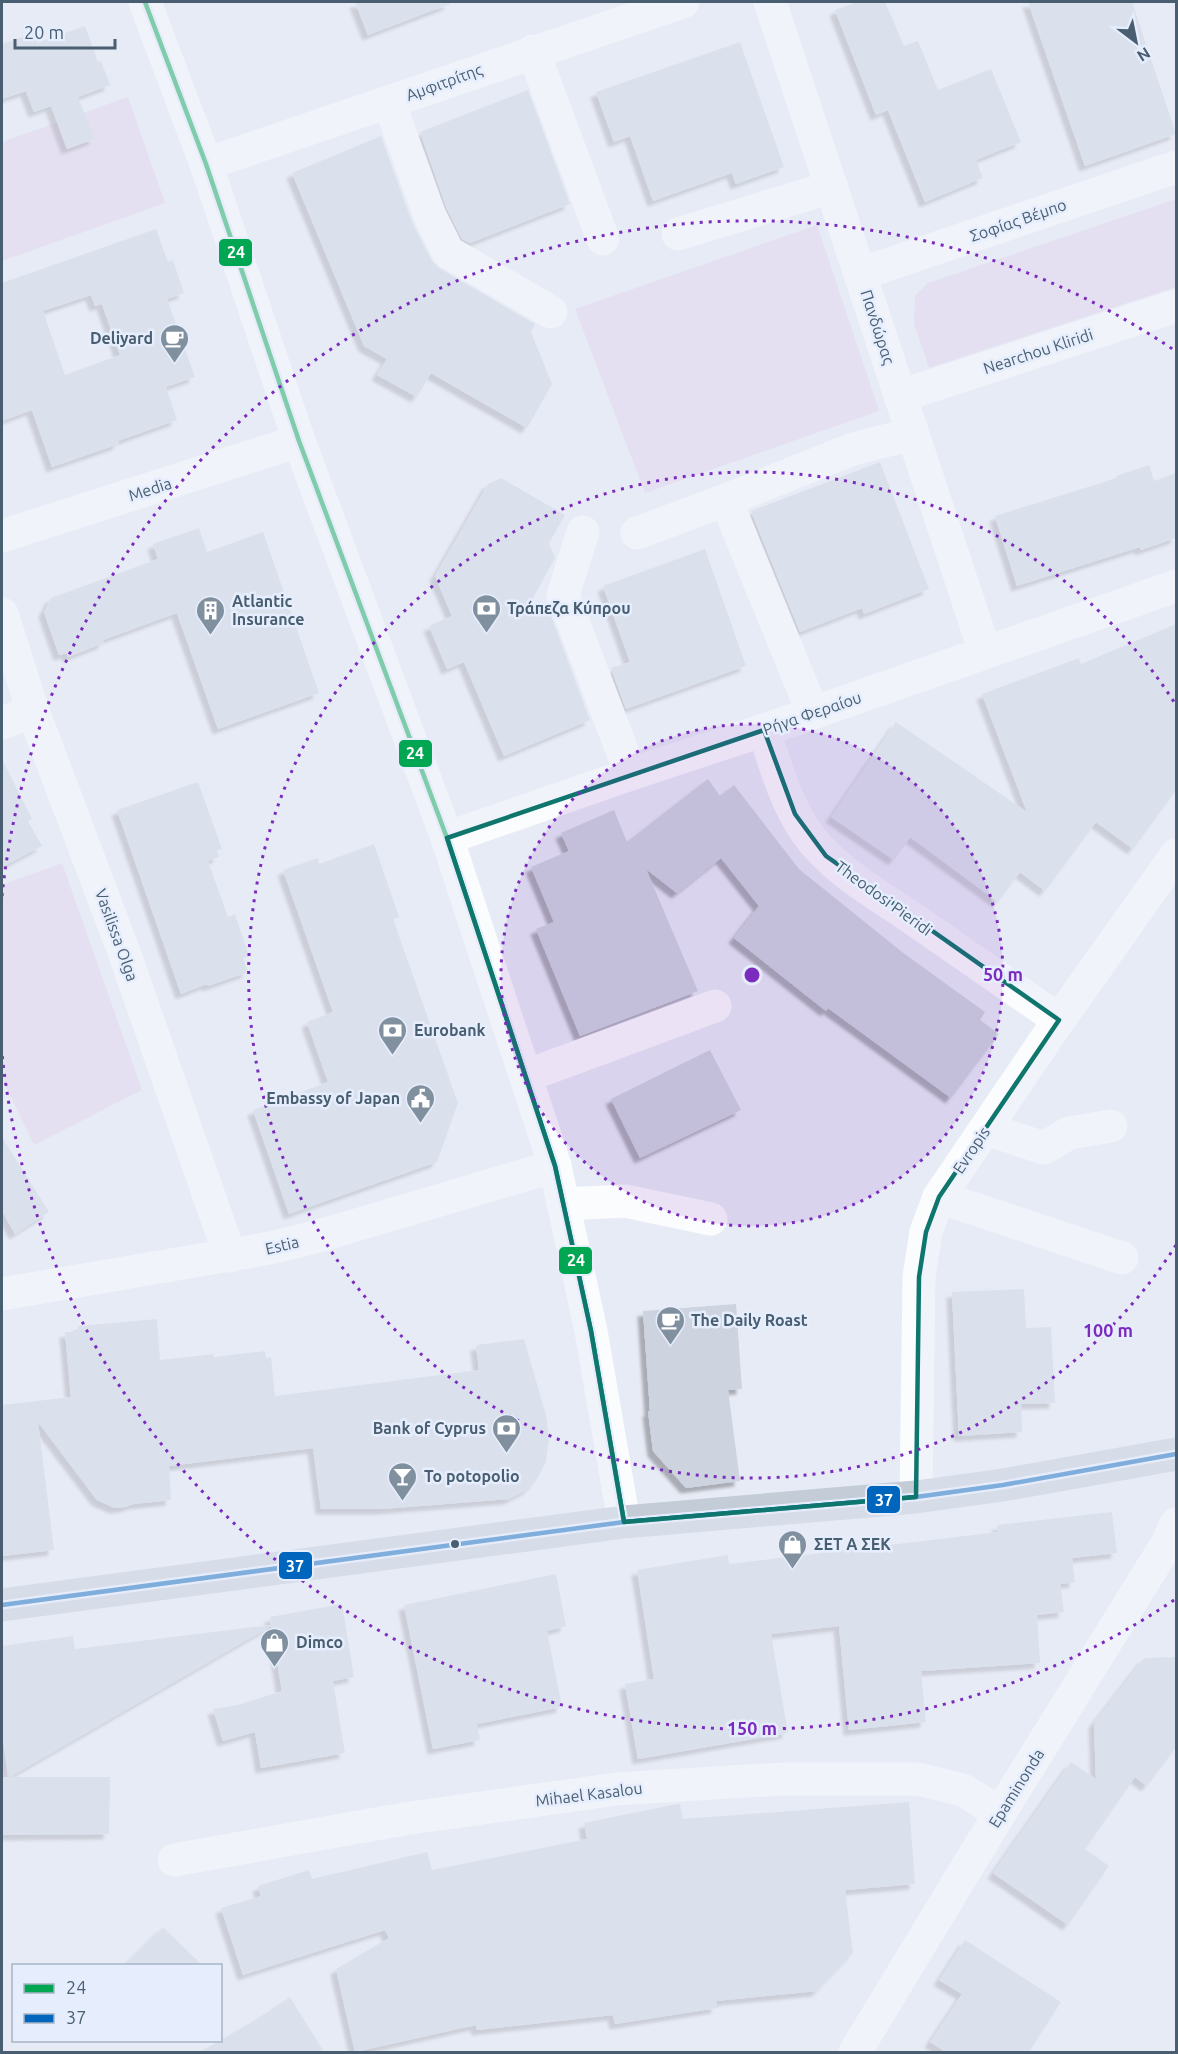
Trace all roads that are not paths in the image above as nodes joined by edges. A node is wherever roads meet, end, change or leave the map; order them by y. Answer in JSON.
{"nodes":[{"id":1,"x":144,"y":2,"type":"edge"},
{"id":2,"x":682,"y":2,"type":"edge"},
{"id":3,"x":770,"y":2,"type":"edge"},
{"id":4,"x":533,"y":51,"type":"junction"},
{"id":5,"x":389,"y":102,"type":"junction"},
{"id":6,"x":206,"y":164,"type":"junction"},
{"id":7,"x":1176,"y":167,"type":"edge"},
{"id":8,"x":832,"y":187,"type":"junction"},
{"id":9,"x":678,"y":234,"type":"dead end"},
{"id":10,"x":603,"y":239,"type":"dead end"},
{"id":11,"x":860,"y":274,"type":"junction"},
{"id":12,"x":1176,"y":306,"type":"edge"},
{"id":13,"x":551,"y":312,"type":"dead end"},
{"id":14,"x":900,"y":396,"type":"junction"},
{"id":15,"x":912,"y":434,"type":"junction"},
{"id":16,"x":299,"y":441,"type":"junction"},
{"id":17,"x":726,"y":500,"type":"junction"},
{"id":18,"x":583,"y":532,"type":"dead end"},
{"id":19,"x":637,"y":533,"type":"dead end"},
{"id":20,"x":2,"y":536,"type":"edge"},
{"id":21,"x":1176,"y":586,"type":"edge"},
{"id":22,"x":2,"y":614,"type":"edge"},
{"id":23,"x":985,"y":652,"type":"junction"},
{"id":24,"x":33,"y":711,"type":"junction"},
{"id":25,"x":813,"y":713,"type":"junction"},
{"id":26,"x":2,"y":723,"type":"edge"},
{"id":27,"x":764,"y":730,"type":"junction"},
{"id":28,"x":631,"y":774,"type":"junction"},
{"id":29,"x":447,"y":838,"type":"junction"},
{"id":30,"x":1176,"y":855,"type":"edge"},
{"id":31,"x":715,"y":1006,"type":"dead end"},
{"id":32,"x":1059,"y":1020,"type":"junction"},
{"id":33,"x":526,"y":1076,"type":"junction"},
{"id":34,"x":1111,"y":1126,"type":"dead end"},
{"id":35,"x":986,"y":1129,"type":"junction"},
{"id":36,"x":555,"y":1166,"type":"junction"},
{"id":37,"x":939,"y":1197,"type":"junction"},
{"id":38,"x":563,"y":1204,"type":"junction"},
{"id":39,"x":711,"y":1219,"type":"dead end"},
{"id":40,"x":230,"y":1256,"type":"junction"},
{"id":41,"x":1122,"y":1258,"type":"dead end"},
{"id":42,"x":2,"y":1294,"type":"edge"},
{"id":43,"x":1176,"y":1454,"type":"edge"},
{"id":44,"x":916,"y":1497,"type":"junction"},
{"id":45,"x":624,"y":1522,"type":"junction"},
{"id":46,"x":1176,"y":1524,"type":"edge"},
{"id":47,"x":2,"y":1605,"type":"edge"},
{"id":48,"x":1000,"y":1813,"type":"junction"},
{"id":49,"x":174,"y":1860,"type":"dead end"},
{"id":50,"x":855,"y":2052,"type":"edge"}],
"edges":[{"from":1,"to":6,"type":"street"},
{"from":2,"to":4,"type":"street","name":"Αμφιτρίτης"},
{"from":3,"to":8,"type":"street","name":"Πανδώρας"},
{"from":4,"to":5,"type":"street","name":"Αμφιτρίτης"},
{"from":4,"to":10,"type":"street"},
{"from":5,"to":6,"type":"street","name":"Αμφιτρίτης"},
{"from":5,"to":13,"type":"street"},
{"from":6,"to":16,"type":"street"},
{"from":7,"to":11,"type":"street","name":"Σοφίας Βέμπο"},
{"from":8,"to":9,"type":"street"},
{"from":8,"to":11,"type":"street","name":"Πανδώρας"},
{"from":11,"to":14,"type":"street","name":"Πανδώρας"},
{"from":12,"to":14,"type":"street","name":"Nearchou Kliridi"},
{"from":14,"to":15,"type":"street","name":"Πανδώρας"},
{"from":15,"to":17,"type":"street"},
{"from":15,"to":23,"type":"street","name":"Πανδώρας"},
{"from":16,"to":20,"type":"street","name":"Media"},
{"from":16,"to":29,"type":"street"},
{"from":17,"to":19,"type":"street"},
{"from":17,"to":25,"type":"street"},
{"from":18,"to":28,"type":"street"},
{"from":21,"to":23,"type":"street","name":"Ρήγα Φεραίου"},
{"from":22,"to":24,"type":"street","name":"Vasilissa Olga"},
{"from":23,"to":25,"type":"street","name":"Ρήγα Φεραίου"},
{"from":24,"to":26,"type":"street"},
{"from":24,"to":40,"type":"street","name":"Vasilissa Olga"},
{"from":25,"to":27,"type":"street","name":"Ρήγα Φεραίου"},
{"from":27,"to":28,"type":"street","name":"Ρήγα Φεραίου"},
{"from":27,"to":32,"type":"street","name":"Theodosi Pieridi"},
{"from":28,"to":29,"type":"street","name":"Ρήγα Φεραίου"},
{"from":29,"to":33,"type":"street"},
{"from":30,"to":32,"type":"street","name":"Evropis"},
{"from":31,"to":33,"type":"street"},
{"from":32,"to":35,"type":"street","name":"Evropis"},
{"from":33,"to":36,"type":"street"},
{"from":34,"to":35,"type":"street"},
{"from":35,"to":37,"type":"street","name":"Evropis"},
{"from":36,"to":38,"type":"street"},
{"from":36,"to":40,"type":"street","name":"Estia"},
{"from":37,"to":41,"type":"street"},
{"from":37,"to":44,"type":"street","name":"Evropis"},
{"from":38,"to":39,"type":"street"},
{"from":38,"to":45,"type":"street"},
{"from":40,"to":42,"type":"street","name":"Estia"},
{"from":43,"to":44,"type":"main road"},
{"from":44,"to":45,"type":"main road"},
{"from":45,"to":47,"type":"main road"},
{"from":46,"to":48,"type":"street","name":"Epaminonda"},
{"from":48,"to":49,"type":"street","name":"Mihael Kasalou"},
{"from":48,"to":50,"type":"street","name":"Epaminonda"}]}
